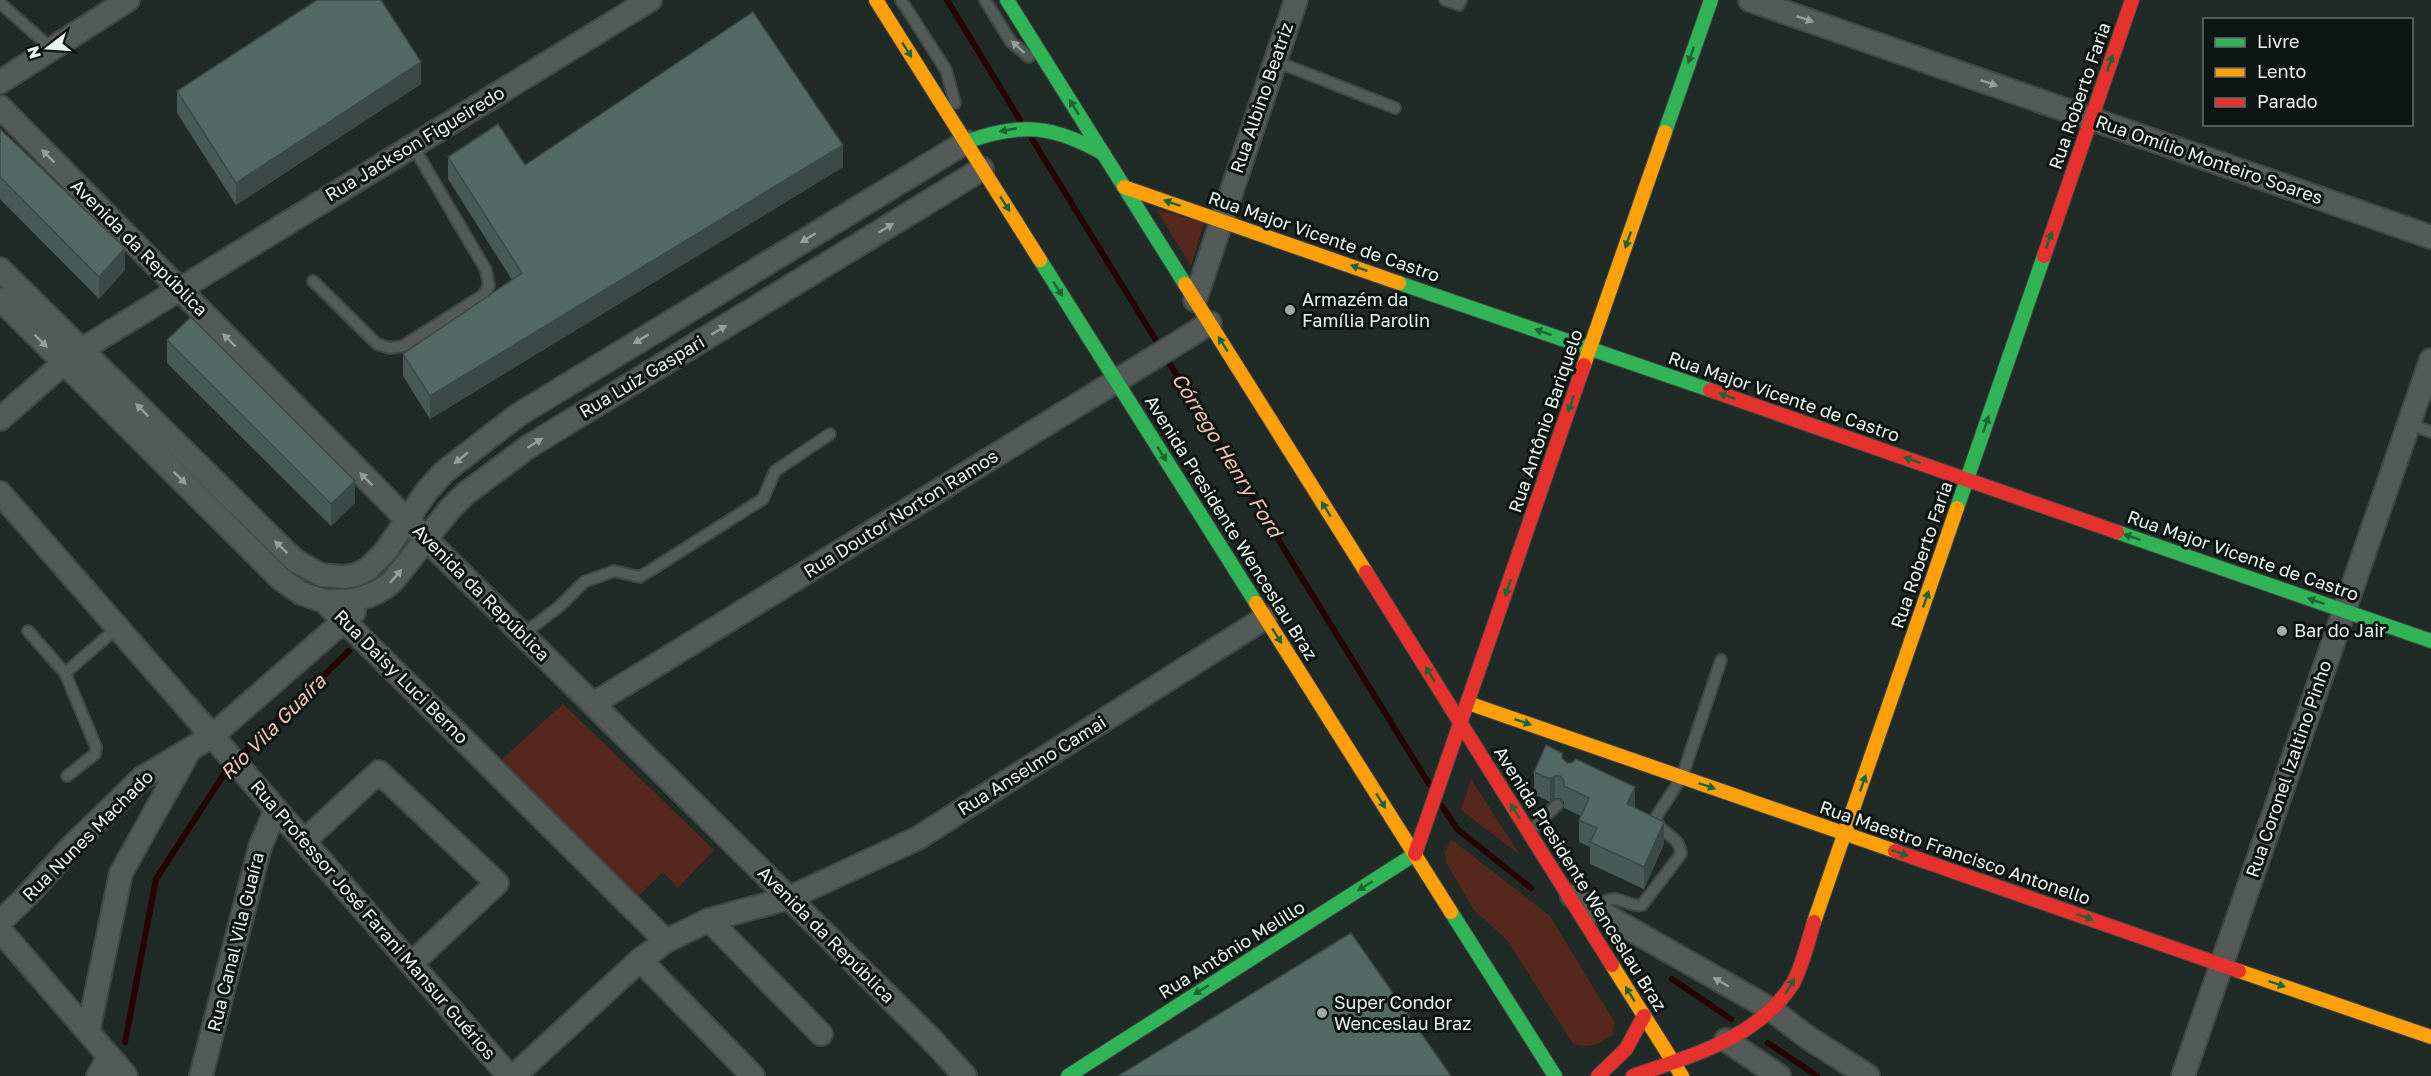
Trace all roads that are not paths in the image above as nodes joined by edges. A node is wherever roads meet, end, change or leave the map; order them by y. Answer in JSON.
{"nodes":[{"id":1,"x":128,"y":0,"type":"edge"},
{"id":2,"x":650,"y":0,"type":"edge"},
{"id":3,"x":876,"y":0,"type":"edge"},
{"id":4,"x":901,"y":0,"type":"edge"},
{"id":5,"x":985,"y":0,"type":"edge"},
{"id":6,"x":1007,"y":0,"type":"edge"},
{"id":7,"x":1296,"y":0,"type":"edge"},
{"id":8,"x":1445,"y":0,"type":"edge"},
{"id":9,"x":1461,"y":0,"type":"edge"},
{"id":10,"x":1711,"y":0,"type":"edge"},
{"id":11,"x":1750,"y":0,"type":"edge"},
{"id":12,"x":2132,"y":0,"type":"edge"},
{"id":13,"x":0,"y":3,"type":"edge"},
{"id":14,"x":52,"y":49,"type":"junction"},
{"id":15,"x":1275,"y":62,"type":"junction"},
{"id":16,"x":0,"y":82,"type":"edge"},
{"id":17,"x":1060,"y":85,"type":"junction"},
{"id":18,"x":0,"y":107,"type":"edge"},
{"id":19,"x":1395,"y":108,"type":"dead end"},
{"id":20,"x":2091,"y":118,"type":"junction"},
{"id":21,"x":972,"y":140,"type":"junction"},
{"id":22,"x":413,"y":146,"type":"junction"},
{"id":23,"x":1104,"y":154,"type":"junction"},
{"id":24,"x":982,"y":169,"type":"junction"},
{"id":25,"x":1124,"y":187,"type":"junction"},
{"id":26,"x":1221,"y":220,"type":"junction"},
{"id":27,"x":2431,"y":237,"type":"edge"},
{"id":28,"x":0,"y":269,"type":"edge"},
{"id":29,"x":313,"y":282,"type":"dead end"},
{"id":30,"x":179,"y":288,"type":"junction"},
{"id":31,"x":0,"y":299,"type":"edge"},
{"id":32,"x":1195,"y":300,"type":"junction"},
{"id":33,"x":1210,"y":323,"type":"junction"},
{"id":34,"x":1590,"y":349,"type":"junction"},
{"id":35,"x":72,"y":356,"type":"junction"},
{"id":36,"x":2431,"y":360,"type":"edge"},
{"id":37,"x":1125,"y":376,"type":"junction"},
{"id":38,"x":0,"y":419,"type":"edge"},
{"id":39,"x":2409,"y":424,"type":"junction"},
{"id":40,"x":2431,"y":432,"type":"edge"},
{"id":41,"x":830,"y":434,"type":"dead end"},
{"id":42,"x":1967,"y":479,"type":"junction"},
{"id":43,"x":0,"y":493,"type":"edge"},
{"id":44,"x":407,"y":520,"type":"junction"},
{"id":45,"x":426,"y":539,"type":"junction"},
{"id":46,"x":330,"y":576,"type":"joint"},
{"id":47,"x":374,"y":595,"type":"junction"},
{"id":48,"x":324,"y":601,"type":"junction"},
{"id":49,"x":2344,"y":610,"type":"junction"},
{"id":50,"x":1266,"y":618,"type":"junction"},
{"id":51,"x":344,"y":621,"type":"junction"},
{"id":52,"x":117,"y":628,"type":"junction"},
{"id":53,"x":28,"y":631,"type":"dead end"},
{"id":54,"x":522,"y":635,"type":"junction"},
{"id":55,"x":2431,"y":641,"type":"edge"},
{"id":56,"x":1721,"y":660,"type":"dead end"},
{"id":57,"x":65,"y":673,"type":"junction"},
{"id":58,"x":1468,"y":703,"type":"junction"},
{"id":59,"x":593,"y":704,"type":"junction"},
{"id":60,"x":1461,"y":724,"type":"junction"},
{"id":61,"x":189,"y":750,"type":"junction"},
{"id":62,"x":225,"y":751,"type":"junction"},
{"id":63,"x":67,"y":776,"type":"dead end"},
{"id":64,"x":1682,"y":777,"type":"junction"},
{"id":65,"x":1557,"y":805,"type":"dead end"},
{"id":66,"x":276,"y":809,"type":"junction"},
{"id":67,"x":1529,"y":832,"type":"junction"},
{"id":68,"x":1845,"y":834,"type":"junction"},
{"id":69,"x":304,"y":841,"type":"junction"},
{"id":70,"x":1415,"y":854,"type":"junction"},
{"id":71,"x":1567,"y":893,"type":"junction"},
{"id":72,"x":789,"y":898,"type":"junction"},
{"id":73,"x":1601,"y":914,"type":"junction"},
{"id":74,"x":709,"y":920,"type":"junction"},
{"id":75,"x":0,"y":922,"type":"edge"},
{"id":76,"x":0,"y":930,"type":"edge"},
{"id":77,"x":666,"y":941,"type":"junction"},
{"id":78,"x":640,"y":960,"type":"junction"},
{"id":79,"x":411,"y":964,"type":"junction"},
{"id":80,"x":2222,"y":965,"type":"junction"},
{"id":81,"x":1772,"y":1010,"type":"junction"},
{"id":82,"x":1644,"y":1016,"type":"junction"},
{"id":83,"x":88,"y":1032,"type":"junction"},
{"id":84,"x":821,"y":1034,"type":"dead end"},
{"id":85,"x":2431,"y":1037,"type":"edge"},
{"id":86,"x":1726,"y":1040,"type":"junction"},
{"id":87,"x":109,"y":1056,"type":"junction"},
{"id":88,"x":1673,"y":1061,"type":"junction"},
{"id":89,"x":98,"y":1076,"type":"edge"},
{"id":90,"x":126,"y":1076,"type":"edge"},
{"id":91,"x":201,"y":1076,"type":"edge"},
{"id":92,"x":508,"y":1076,"type":"edge"},
{"id":93,"x":514,"y":1076,"type":"edge"},
{"id":94,"x":753,"y":1076,"type":"edge"},
{"id":95,"x":965,"y":1076,"type":"edge"},
{"id":96,"x":1068,"y":1076,"type":"edge"},
{"id":97,"x":1554,"y":1076,"type":"edge"},
{"id":98,"x":1598,"y":1076,"type":"edge"},
{"id":99,"x":1633,"y":1076,"type":"edge"},
{"id":100,"x":1682,"y":1076,"type":"edge"},
{"id":101,"x":1779,"y":1076,"type":"edge"},
{"id":102,"x":1868,"y":1076,"type":"edge"},
{"id":103,"x":2183,"y":1076,"type":"edge"}],
"edges":[{"from":1,"to":14,"type":"street"},
{"from":2,"to":22,"type":"street","name":"Rua Jackson Figueiredo"},
{"from":3,"to":21,"type":"main road","name":"Avenida Presidente Wenceslau Braz","one_way":true},
{"from":4,"to":21,"type":"lane"},
{"from":17,"to":5,"type":"lane","one_way":true},
{"from":6,"to":17,"type":"main road","name":"Avenida Presidente Wenceslau Braz"},
{"from":7,"to":15,"type":"street","name":"Rua Albino Beatriz"},
{"from":8,"to":9,"type":"lane"},
{"from":10,"to":34,"type":"main road","name":"Rua Antônio Bariquelo","one_way":true},
{"from":11,"to":20,"type":"street","name":"Rua Omílio Monteiro Soares","one_way":true},
{"from":20,"to":12,"type":"main road","name":"Rua Roberto Faria","one_way":true},
{"from":13,"to":14,"type":"lane"},
{"from":14,"to":16,"type":"street"},
{"from":15,"to":19,"type":"lane"},
{"from":15,"to":26,"type":"street","name":"Rua Albino Beatriz"},
{"from":23,"to":17,"type":"main road","name":"Avenida Presidente Wenceslau Braz","one_way":true},
{"from":30,"to":18,"type":"street","name":"Avenida da República","one_way":true},
{"from":20,"to":27,"type":"street","name":"Rua Omílio Monteiro Soares"},
{"from":42,"to":20,"type":"main road","name":"Rua Roberto Faria","one_way":true},
{"from":23,"to":21,"type":"main road","one_way":true},
{"from":21,"to":24,"type":"main road","name":"Avenida Presidente Wenceslau Braz"},
{"from":21,"to":44,"type":"street","name":"Rua Luiz Gaspari","one_way":true},
{"from":22,"to":29,"type":"lane"},
{"from":22,"to":30,"type":"street","name":"Rua Jackson Figueiredo"},
{"from":23,"to":25,"type":"main road","name":"Avenida Presidente Wenceslau Braz"},
{"from":24,"to":37,"type":"main road","name":"Avenida Presidente Wenceslau Braz","one_way":true},
{"from":45,"to":24,"type":"street","name":"Rua Luiz Gaspari","one_way":true},
{"from":26,"to":25,"type":"main road","name":"Rua Major Vicente de Castro","one_way":true},
{"from":25,"to":32,"type":"main road","name":"Avenida Presidente Wenceslau Braz"},
{"from":26,"to":32,"type":"street","name":"Rua Albino Beatriz"},
{"from":34,"to":26,"type":"main road","name":"Rua Major Vicente de Castro","one_way":true},
{"from":28,"to":35,"type":"street","name":"Rua Daisy Luci Berno"},
{"from":30,"to":35,"type":"street","name":"Rua Jackson Figueiredo"},
{"from":44,"to":30,"type":"street","name":"Avenida da República","one_way":true},
{"from":31,"to":35,"type":"street","name":"Rua Daisy Luci Berno","one_way":true},
{"from":32,"to":33,"type":"main road","name":"Avenida Presidente Wenceslau Braz"},
{"from":33,"to":37,"type":"street","name":"Rua Doutor Norton Ramos"},
{"from":60,"to":33,"type":"main road","name":"Avenida Presidente Wenceslau Braz","one_way":true},
{"from":42,"to":34,"type":"main road","name":"Rua Major Vicente de Castro","one_way":true},
{"from":34,"to":58,"type":"main road","name":"Rua Antônio Bariquelo","one_way":true},
{"from":35,"to":38,"type":"street","name":"Rua Jackson Figueiredo"},
{"from":46,"to":35,"type":"street","name":"Rua Daisy Luci Berno","one_way":true},
{"from":35,"to":48,"type":"street","name":"Rua Daisy Luci Berno","one_way":true},
{"from":36,"to":39,"type":"street","name":"Rua Coronel Izaltino Pinho"},
{"from":37,"to":50,"type":"main road","name":"Avenida Presidente Wenceslau Braz","one_way":true},
{"from":37,"to":59,"type":"street","name":"Rua Doutor Norton Ramos"},
{"from":39,"to":40,"type":"lane"},
{"from":39,"to":49,"type":"street","name":"Rua Coronel Izaltino Pinho"},
{"from":41,"to":54,"type":"lane"},
{"from":49,"to":42,"type":"main road","name":"Rua Major Vicente de Castro","one_way":true},
{"from":68,"to":42,"type":"main road","name":"Rua Roberto Faria","one_way":true},
{"from":43,"to":52,"type":"street","name":"Rua Professor José Farani Mansur Guérios"},
{"from":44,"to":45,"type":"street","name":"Avenida da República"},
{"from":44,"to":46,"type":"street","name":"Rua Luiz Gaspari"},
{"from":47,"to":45,"type":"street","name":"Rua Luiz Gaspari","one_way":true},
{"from":45,"to":54,"type":"street","name":"Avenida da República"},
{"from":47,"to":48,"type":"street","name":"Rua Luiz Gaspari"},
{"from":47,"to":51,"type":"street","name":"Rua Nunes Machado"},
{"from":48,"to":51,"type":"street","name":"Rua Daisy Luci Berno"},
{"from":49,"to":55,"type":"main road","name":"Rua Major Vicente de Castro"},
{"from":49,"to":80,"type":"street","name":"Rua Coronel Izaltino Pinho"},
{"from":50,"to":70,"type":"main road","name":"Avenida Presidente Wenceslau Braz","one_way":true},
{"from":50,"to":72,"type":"street","name":"Rua Anselmo Camai"},
{"from":51,"to":62,"type":"street","name":"Rua Nunes Machado"},
{"from":51,"to":77,"type":"street","name":"Rua Daisy Luci Berno"},
{"from":52,"to":57,"type":"lane"},
{"from":52,"to":62,"type":"street","name":"Rua Professor José Farani Mansur Guérios"},
{"from":53,"to":57,"type":"lane"},
{"from":54,"to":59,"type":"street","name":"Avenida da República"},
{"from":56,"to":64,"type":"lane"},
{"from":57,"to":63,"type":"lane"},
{"from":58,"to":60,"type":"main road","name":"Rua Antônio Bariquelo"},
{"from":58,"to":64,"type":"main road","name":"Rua Maestro Francisco Antonello","one_way":true},
{"from":59,"to":72,"type":"street","name":"Avenida da República"},
{"from":67,"to":60,"type":"main road","name":"Avenida Presidente Wenceslau Braz","one_way":true},
{"from":60,"to":70,"type":"main road","name":"Rua Antônio Bariquelo"},
{"from":61,"to":62,"type":"street","name":"Rua Nunes Machado"},
{"from":61,"to":75,"type":"street","name":"Rua Nunes Machado"},
{"from":61,"to":83,"type":"street"},
{"from":62,"to":66,"type":"street","name":"Rua Professor José Farani Mansur Guérios"},
{"from":64,"to":68,"type":"main road","name":"Rua Maestro Francisco Antonello","one_way":true},
{"from":64,"to":73,"type":"lane"},
{"from":65,"to":67,"type":"lane"},
{"from":66,"to":69,"type":"street","name":"Rua Professor José Farani Mansur Guérios"},
{"from":66,"to":91,"type":"street","name":"Rua Canal Vila Guaíra"},
{"from":67,"to":71,"type":"main road","name":"Avenida Presidente Wenceslau Braz"},
{"from":68,"to":80,"type":"main road","name":"Rua Maestro Francisco Antonello","one_way":true},
{"from":81,"to":68,"type":"main road","name":"Rua Roberto Faria","one_way":true},
{"from":69,"to":79,"type":"street","name":"Rua Professor José Farani Mansur Guérios"},
{"from":69,"to":79,"type":"street"},
{"from":70,"to":96,"type":"main road","name":"Rua Antônio Melillo","one_way":true},
{"from":70,"to":97,"type":"main road","name":"Avenida Presidente Wenceslau Braz"},
{"from":71,"to":73,"type":"street"},
{"from":82,"to":71,"type":"main road","name":"Avenida Presidente Wenceslau Braz","one_way":true},
{"from":72,"to":74,"type":"street","name":"Rua Anselmo Camai"},
{"from":72,"to":95,"type":"street","name":"Avenida da República"},
{"from":81,"to":73,"type":"street","one_way":true},
{"from":74,"to":77,"type":"street","name":"Rua Anselmo Camai"},
{"from":74,"to":84,"type":"street"},
{"from":76,"to":83,"type":"street"},
{"from":77,"to":78,"type":"street","name":"Rua Anselmo Camai"},
{"from":78,"to":93,"type":"street","name":"Rua Anselmo Camai"},
{"from":78,"to":94,"type":"street"},
{"from":79,"to":92,"type":"street","name":"Rua Professor José Farani Mansur Guérios"},
{"from":80,"to":85,"type":"main road","name":"Rua Maestro Francisco Antonello","one_way":true},
{"from":80,"to":103,"type":"street","name":"Rua Coronel Izaltino Pinho"},
{"from":81,"to":86,"type":"main road","name":"Rua Roberto Faria"},
{"from":81,"to":102,"type":"street"},
{"from":82,"to":88,"type":"main road","name":"Avenida Presidente Wenceslau Braz"},
{"from":82,"to":98,"type":"main road"},
{"from":83,"to":87,"type":"street"},
{"from":86,"to":88,"type":"main road","name":"Rua Roberto Faria"},
{"from":86,"to":101,"type":"street"},
{"from":87,"to":89,"type":"street"},
{"from":87,"to":90,"type":"street"},
{"from":88,"to":99,"type":"main road","name":"Rua Roberto Faria"},
{"from":88,"to":100,"type":"main road","name":"Avenida Presidente Wenceslau Braz"}]}
